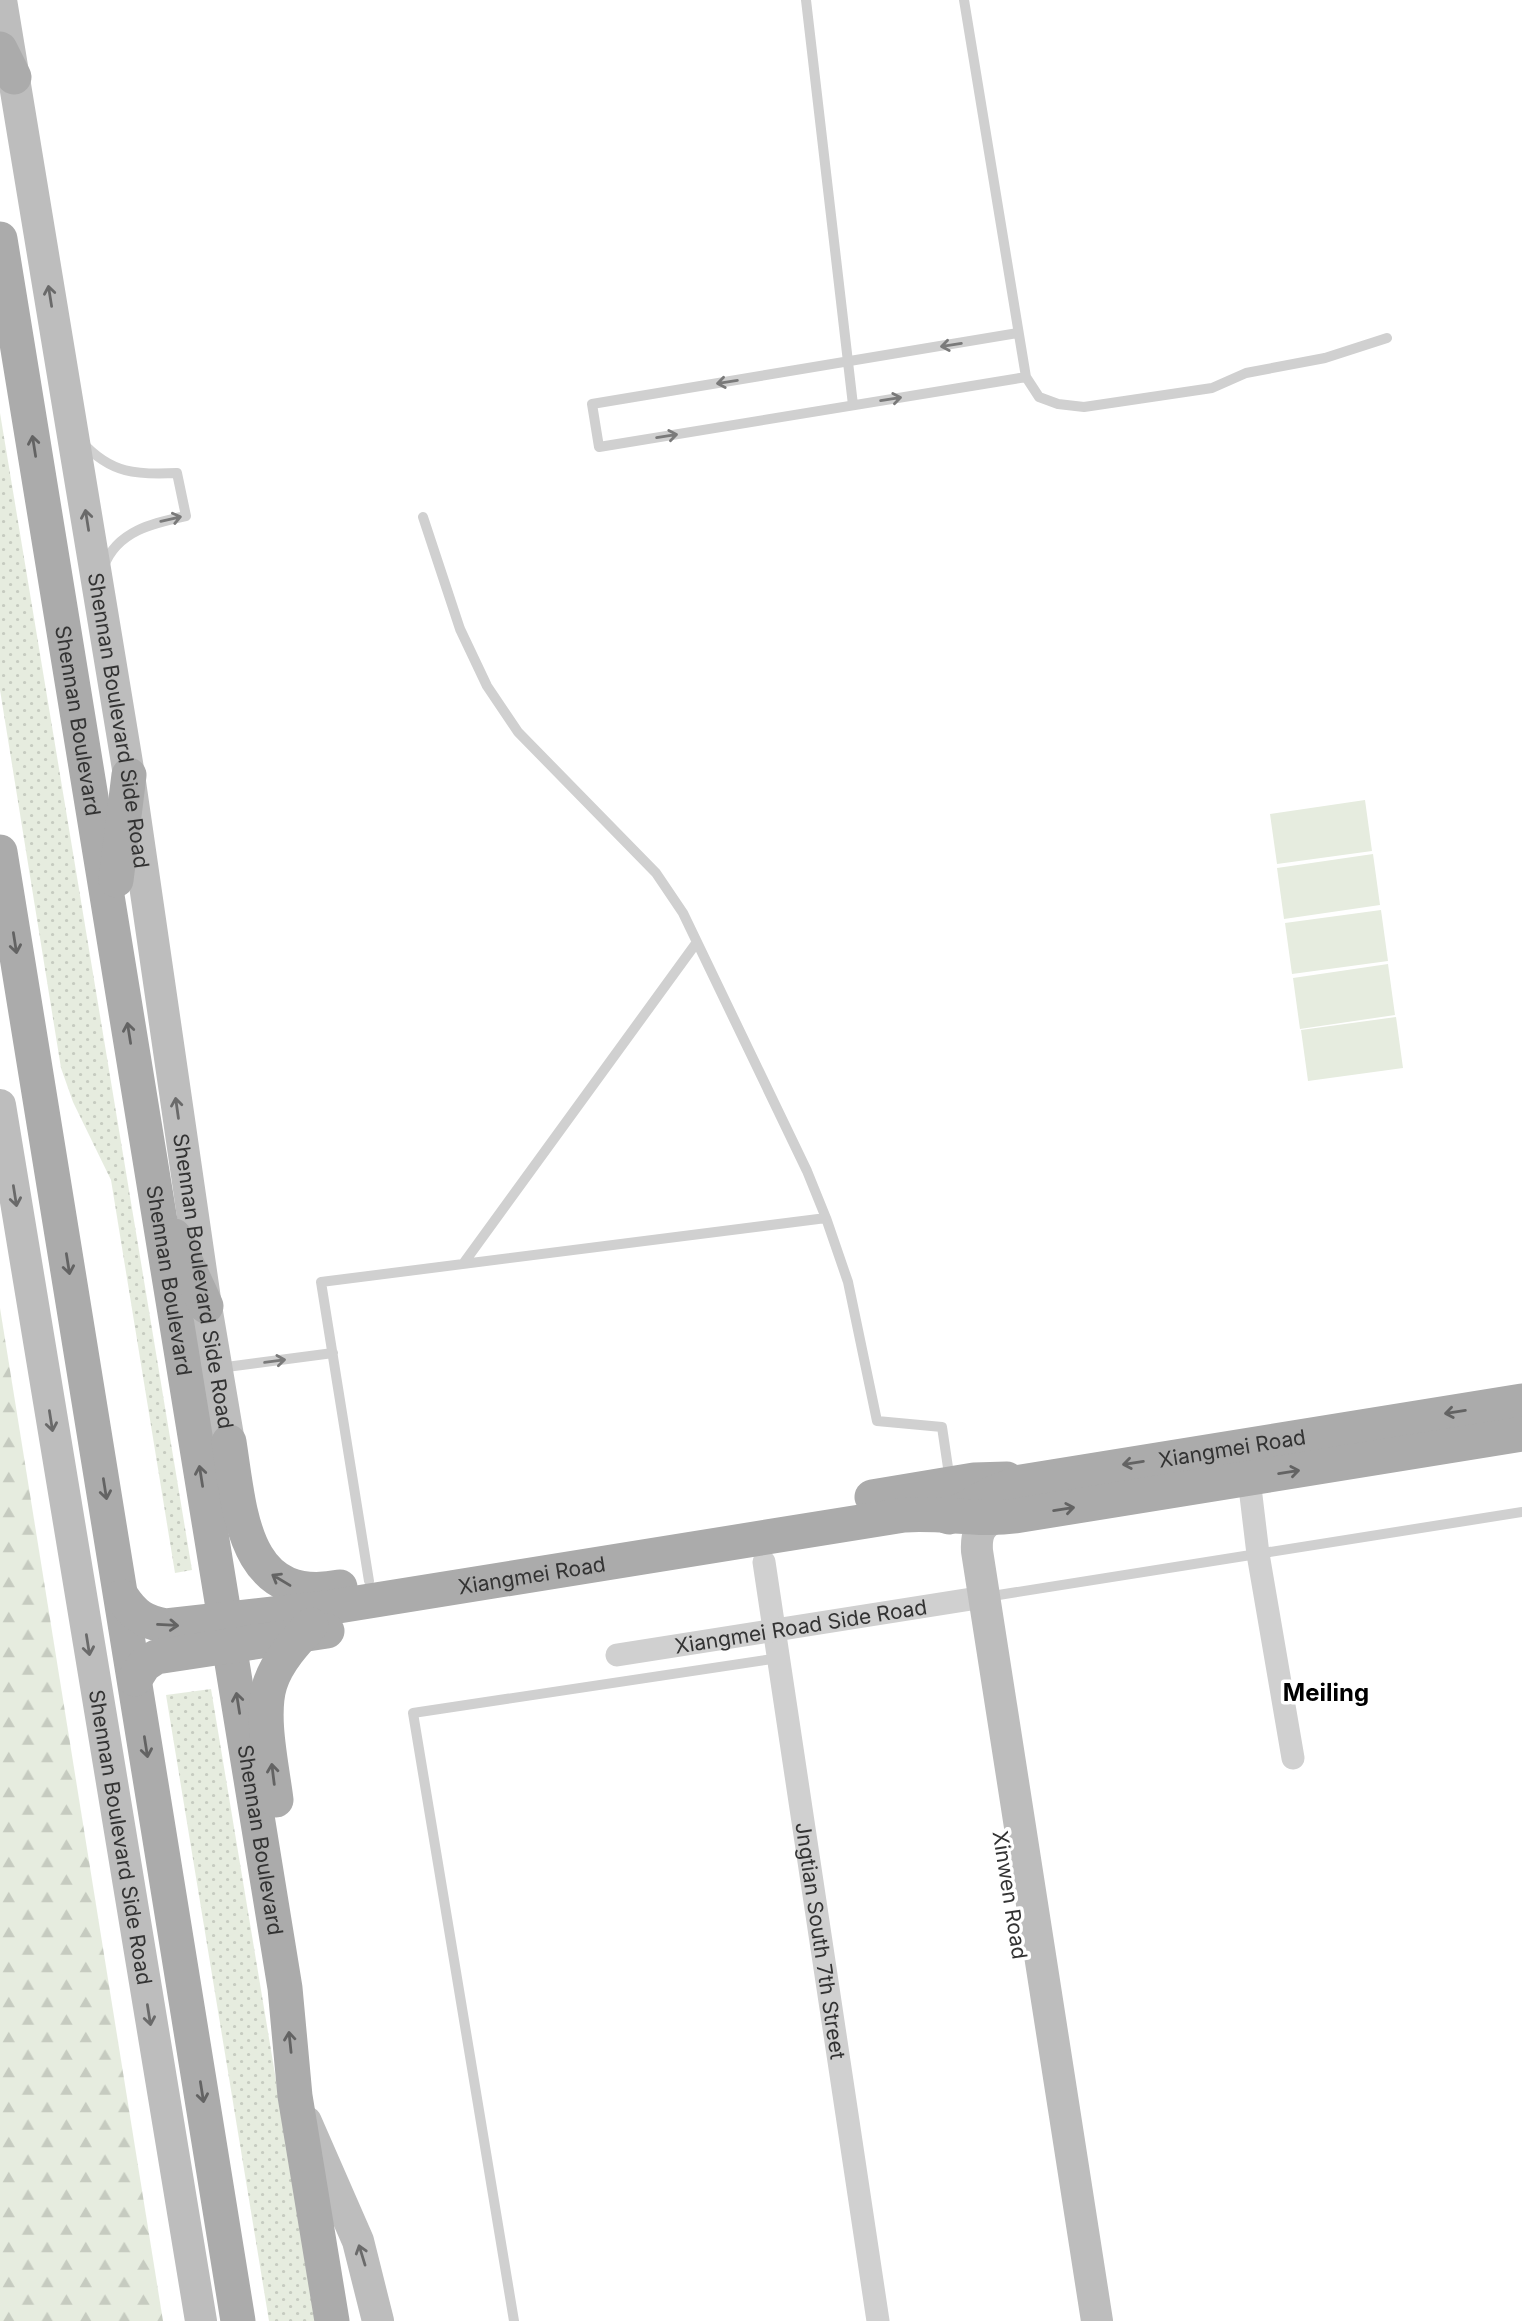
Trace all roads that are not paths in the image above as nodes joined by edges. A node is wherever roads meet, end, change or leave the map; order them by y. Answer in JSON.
{"nodes":[{"id":1,"x":1,"y":0,"type":"edge"},
{"id":2,"x":806,"y":0,"type":"edge"},
{"id":3,"x":964,"y":0,"type":"edge"},
{"id":4,"x":7,"y":63,"type":"edge"},
{"id":5,"x":0,"y":239,"type":"edge"},
{"id":6,"x":1018,"y":333,"type":"junction"},
{"id":7,"x":1387,"y":338,"type":"dead end"},
{"id":8,"x":847,"y":362,"type":"junction"},
{"id":9,"x":1026,"y":377,"type":"junction"},
{"id":10,"x":853,"y":405,"type":"junction"},
{"id":11,"x":71,"y":424,"type":"junction"},
{"id":12,"x":423,"y":517,"type":"dead end"},
{"id":13,"x":99,"y":597,"type":"junction"},
{"id":14,"x":129,"y":775,"type":"junction"},
{"id":15,"x":0,"y":852,"type":"edge"},
{"id":16,"x":111,"y":921,"type":"junction"},
{"id":17,"x":697,"y":942,"type":"junction"},
{"id":18,"x":0,"y":1105,"type":"edge"},
{"id":19,"x":155,"y":1194,"type":"junction"},
{"id":20,"x":826,"y":1218,"type":"junction"},
{"id":21,"x":463,"y":1264,"type":"junction"},
{"id":22,"x":206,"y":1306,"type":"junction"},
{"id":23,"x":333,"y":1353,"type":"junction"},
{"id":24,"x":217,"y":1369,"type":"junction"},
{"id":25,"x":1522,"y":1402,"type":"edge"},
{"id":26,"x":1522,"y":1434,"type":"edge"},
{"id":27,"x":229,"y":1442,"type":"junction"},
{"id":28,"x":1249,"y":1479,"type":"junction"},
{"id":29,"x":951,"y":1500,"type":"junction"},
{"id":30,"x":1522,"y":1512,"type":"edge"},
{"id":31,"x":996,"y":1518,"type":"junction"},
{"id":32,"x":977,"y":1551,"type":"junction"},
{"id":33,"x":1258,"y":1554,"type":"junction"},
{"id":34,"x":764,"y":1562,"type":"junction"},
{"id":35,"x":216,"y":1567,"type":"junction"},
{"id":36,"x":369,"y":1581,"type":"junction"},
{"id":37,"x":122,"y":1597,"type":"junction"},
{"id":38,"x":974,"y":1599,"type":"junction"},
{"id":39,"x":326,"y":1608,"type":"junction"},
{"id":40,"x":775,"y":1631,"type":"junction"},
{"id":41,"x":226,"y":1633,"type":"junction"},
{"id":42,"x":301,"y":1636,"type":"junction"},
{"id":43,"x":617,"y":1655,"type":"dead end"},
{"id":44,"x":779,"y":1658,"type":"junction"},
{"id":45,"x":135,"y":1679,"type":"junction"},
{"id":46,"x":1293,"y":1758,"type":"dead end"},
{"id":47,"x":285,"y":1988,"type":"junction"},
{"id":48,"x":295,"y":2096,"type":"junction"},
{"id":49,"x":201,"y":2321,"type":"edge"},
{"id":50,"x":238,"y":2321,"type":"edge"},
{"id":51,"x":332,"y":2321,"type":"edge"},
{"id":52,"x":378,"y":2321,"type":"edge"},
{"id":53,"x":514,"y":2321,"type":"edge"},
{"id":54,"x":878,"y":2321,"type":"edge"},
{"id":55,"x":1077,"y":2321,"type":"edge"},
{"id":56,"x":1097,"y":2321,"type":"edge"}],
"edges":[{"from":1,"to":4,"type":"main road","name":"Shennan Boulevard Side Road"},
{"from":2,"to":8,"type":"lane"},
{"from":3,"to":6,"type":"lane"},
{"from":11,"to":4,"type":"main road","name":"Shennan Boulevard Side Road","one_way":true},
{"from":16,"to":5,"type":"main road","name":"Shennan Boulevard","one_way":true},
{"from":6,"to":8,"type":"lane","one_way":true},
{"from":6,"to":9,"type":"lane"},
{"from":7,"to":9,"type":"lane"},
{"from":8,"to":10,"type":"lane"},
{"from":8,"to":10,"type":"lane","one_way":true},
{"from":10,"to":9,"type":"lane","one_way":true},
{"from":13,"to":11,"type":"main road","name":"Shennan Boulevard Side Road","one_way":true},
{"from":13,"to":11,"type":"lane","one_way":true},
{"from":12,"to":17,"type":"lane"},
{"from":13,"to":14,"type":"main road","name":"Shennan Boulevard Side Road"},
{"from":14,"to":16,"type":"main road"},
{"from":22,"to":14,"type":"main road","name":"Shennan Boulevard Side Road","one_way":true},
{"from":15,"to":37,"type":"main road","one_way":true},
{"from":19,"to":16,"type":"main road","name":"Shennan Boulevard","one_way":true},
{"from":17,"to":20,"type":"lane"},
{"from":17,"to":21,"type":"lane"},
{"from":18,"to":49,"type":"main road","name":"Shennan Boulevard Side Road","one_way":true},
{"from":19,"to":22,"type":"main road"},
{"from":35,"to":19,"type":"main road","name":"Shennan Boulevard","one_way":true},
{"from":20,"to":21,"type":"lane"},
{"from":20,"to":29,"type":"lane"},
{"from":21,"to":23,"type":"lane"},
{"from":22,"to":24,"type":"main road","name":"Shennan Boulevard Side Road"},
{"from":24,"to":23,"type":"lane","one_way":true},
{"from":23,"to":36,"type":"lane"},
{"from":24,"to":27,"type":"main road","name":"Shennan Boulevard Side Road"},
{"from":25,"to":29,"type":"main road","name":"Xiangmei Road","one_way":true},
{"from":28,"to":26,"type":"main road","name":"Xiangmei Road","one_way":true},
{"from":27,"to":35,"type":"main road","name":"Shennan Boulevard Side Road"},
{"from":36,"to":27,"type":"main road","one_way":true},
{"from":31,"to":28,"type":"main road","name":"Xiangmei Road","one_way":true},
{"from":28,"to":33,"type":"street"},
{"from":29,"to":31,"type":"main road","name":"Xiangmei Road"},
{"from":29,"to":32,"type":"main road","name":"Xinwen Road"},
{"from":29,"to":34,"type":"main road","name":"Xiangmei Road"},
{"from":29,"to":36,"type":"main road"},
{"from":29,"to":38,"type":"main road","name":"Xinwen Road"},
{"from":29,"to":39,"type":"main road","name":"Xiangmei Road"},
{"from":30,"to":33,"type":"lane"},
{"from":31,"to":32,"type":"main road"},
{"from":32,"to":38,"type":"main road","name":"Xinwen Road"},
{"from":33,"to":38,"type":"lane"},
{"from":33,"to":46,"type":"street"},
{"from":34,"to":40,"type":"street","name":"Jngtian South 7th Street"},
{"from":34,"to":42,"type":"main road","name":"Xiangmei Road"},
{"from":35,"to":41,"type":"main road","name":"Shennan Boulevard"},
{"from":37,"to":41,"type":"main road","name":"Xiangmei Road","one_way":true},
{"from":37,"to":45,"type":"main road"},
{"from":38,"to":40,"type":"street","name":"Xiangmei Road Side Road"},
{"from":38,"to":55,"type":"main road","name":"Xinwen Road"},
{"from":38,"to":56,"type":"main road","name":"Xinwen Road"},
{"from":39,"to":41,"type":"main road","name":"Xiangmei Road"},
{"from":39,"to":42,"type":"main road"},
{"from":40,"to":43,"type":"street","name":"Xiangmei Road Side Road"},
{"from":40,"to":44,"type":"street","name":"Jngtian South 7th Street"},
{"from":41,"to":42,"type":"main road","name":"Xiangmei Road"},
{"from":41,"to":45,"type":"main road","name":"Xiangmei Road"},
{"from":47,"to":41,"type":"main road","name":"Shennan Boulevard","one_way":true},
{"from":47,"to":42,"type":"main road","one_way":true},
{"from":44,"to":53,"type":"lane"},
{"from":44,"to":54,"type":"street","name":"Jngtian South 7th Street"},
{"from":45,"to":50,"type":"main road","one_way":true},
{"from":48,"to":47,"type":"main road","name":"Shennan Boulevard","one_way":true},
{"from":48,"to":51,"type":"main road","name":"Shennan Boulevard"},
{"from":52,"to":48,"type":"main road","one_way":true}]}
